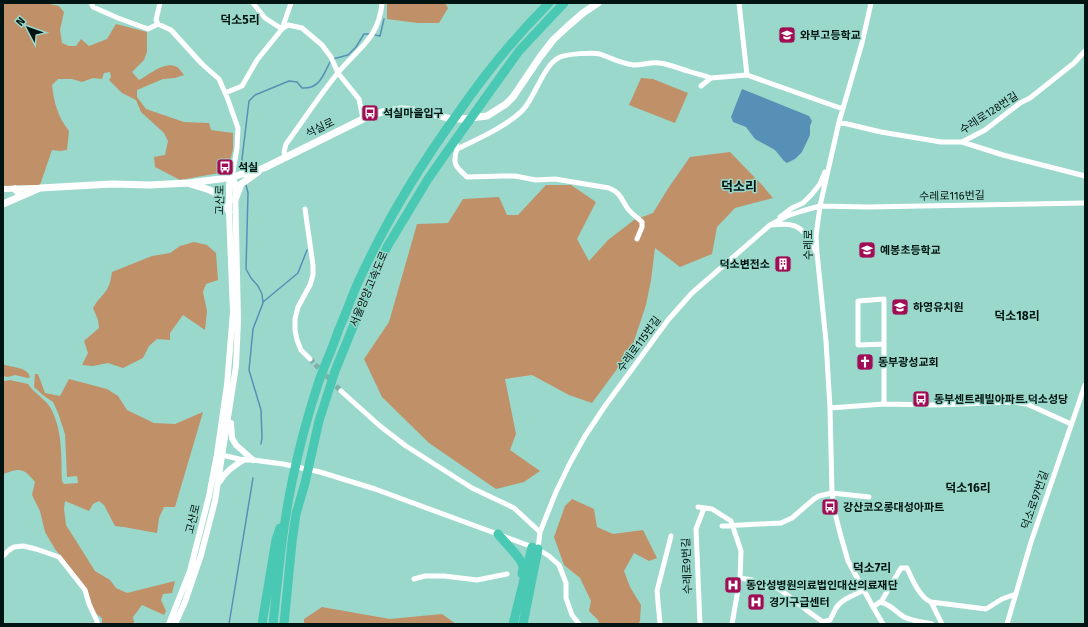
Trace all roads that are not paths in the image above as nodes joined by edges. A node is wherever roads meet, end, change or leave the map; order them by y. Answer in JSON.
{"nodes":[{"id":1,"x":91,"y":3,"type":"edge"},
{"id":2,"x":160,"y":3,"type":"edge"},
{"id":3,"x":253,"y":3,"type":"edge"},
{"id":4,"x":292,"y":3,"type":"edge"},
{"id":5,"x":382,"y":3,"type":"edge"},
{"id":6,"x":549,"y":3,"type":"edge"},
{"id":7,"x":564,"y":3,"type":"edge"},
{"id":8,"x":598,"y":3,"type":"edge"},
{"id":9,"x":739,"y":3,"type":"edge"},
{"id":10,"x":871,"y":3,"type":"edge"},
{"id":11,"x":158,"y":24,"type":"junction"},
{"id":12,"x":282,"y":29,"type":"junction"},
{"id":13,"x":1085,"y":51,"type":"edge"},
{"id":14,"x":338,"y":73,"type":"junction"},
{"id":15,"x":747,"y":75,"type":"junction"},
{"id":16,"x":711,"y":78,"type":"junction"},
{"id":17,"x":701,"y":86,"type":"dead end"},
{"id":18,"x":225,"y":93,"type":"junction"},
{"id":19,"x":842,"y":108,"type":"junction"},
{"id":20,"x":363,"y":119,"type":"junction"},
{"id":21,"x":462,"y":119,"type":"junction"},
{"id":22,"x":839,"y":122,"type":"junction"},
{"id":23,"x":962,"y":142,"type":"junction"},
{"id":24,"x":457,"y":149,"type":"junction"},
{"id":25,"x":286,"y":158,"type":"junction"},
{"id":26,"x":829,"y":166,"type":"junction"},
{"id":27,"x":264,"y":168,"type":"junction"},
{"id":28,"x":1085,"y":176,"type":"edge"},
{"id":29,"x":232,"y":177,"type":"junction"},
{"id":30,"x":188,"y":183,"type":"junction"},
{"id":31,"x":40,"y":188,"type":"junction"},
{"id":32,"x":3,"y":189,"type":"edge"},
{"id":33,"x":15,"y":189,"type":"junction"},
{"id":34,"x":20,"y":197,"type":"junction"},
{"id":35,"x":235,"y":200,"type":"junction"},
{"id":36,"x":1085,"y":203,"type":"edge"},
{"id":37,"x":3,"y":204,"type":"edge"},
{"id":38,"x":820,"y":206,"type":"junction"},
{"id":39,"x":305,"y":208,"type":"dead end"},
{"id":40,"x":229,"y":212,"type":"junction"},
{"id":41,"x":771,"y":225,"type":"junction"},
{"id":42,"x":637,"y":239,"type":"dead end"},
{"id":43,"x":817,"y":253,"type":"junction"},
{"id":44,"x":884,"y":344,"type":"junction"},
{"id":45,"x":310,"y":359,"type":"tunnel mouth"},
{"id":46,"x":1085,"y":385,"type":"edge"},
{"id":47,"x":341,"y":391,"type":"tunnel mouth"},
{"id":48,"x":884,"y":404,"type":"junction"},
{"id":49,"x":830,"y":408,"type":"junction"},
{"id":50,"x":230,"y":409,"type":"junction"},
{"id":51,"x":1071,"y":424,"type":"junction"},
{"id":52,"x":220,"y":454,"type":"junction"},
{"id":53,"x":243,"y":460,"type":"junction"},
{"id":54,"x":253,"y":460,"type":"junction"},
{"id":55,"x":218,"y":484,"type":"junction"},
{"id":56,"x":832,"y":493,"type":"junction"},
{"id":57,"x":869,"y":497,"type":"dead end"},
{"id":58,"x":288,"y":502,"type":"junction"},
{"id":59,"x":722,"y":526,"type":"dead end"},
{"id":60,"x":732,"y":526,"type":"junction"},
{"id":61,"x":540,"y":532,"type":"junction"},
{"id":62,"x":498,"y":534,"type":"junction"},
{"id":63,"x":671,"y":536,"type":"dead end"},
{"id":64,"x":535,"y":548,"type":"junction"},
{"id":65,"x":3,"y":556,"type":"edge"},
{"id":66,"x":290,"y":566,"type":"junction"},
{"id":67,"x":507,"y":574,"type":"dead end"},
{"id":68,"x":740,"y":578,"type":"junction"},
{"id":69,"x":414,"y":579,"type":"dead end"},
{"id":70,"x":864,"y":590,"type":"junction"},
{"id":71,"x":520,"y":592,"type":"junction"},
{"id":72,"x":1016,"y":594,"type":"junction"},
{"id":73,"x":881,"y":602,"type":"junction"},
{"id":74,"x":931,"y":602,"type":"junction"},
{"id":75,"x":873,"y":607,"type":"junction"},
{"id":76,"x":823,"y":623,"type":"edge"},
{"id":77,"x":97,"y":624,"type":"edge"},
{"id":78,"x":169,"y":624,"type":"edge"},
{"id":79,"x":176,"y":624,"type":"edge"},
{"id":80,"x":262,"y":624,"type":"edge"},
{"id":81,"x":273,"y":624,"type":"edge"},
{"id":82,"x":284,"y":624,"type":"edge"},
{"id":83,"x":289,"y":624,"type":"edge"},
{"id":84,"x":513,"y":624,"type":"edge"},
{"id":85,"x":523,"y":624,"type":"edge"},
{"id":86,"x":579,"y":624,"type":"edge"},
{"id":87,"x":660,"y":624,"type":"edge"},
{"id":88,"x":700,"y":624,"type":"edge"},
{"id":89,"x":732,"y":624,"type":"edge"},
{"id":90,"x":883,"y":624,"type":"edge"},
{"id":91,"x":932,"y":624,"type":"edge"},
{"id":92,"x":942,"y":624,"type":"edge"},
{"id":93,"x":1007,"y":624,"type":"edge"}],
"edges":[{"from":1,"to":11,"type":"street"},
{"from":2,"to":11,"type":"street"},
{"from":3,"to":12,"type":"street"},
{"from":4,"to":12,"type":"street"},
{"from":5,"to":14,"type":"street"},
{"from":6,"to":58,"type":"highway","name":"서울양양고속도로"},
{"from":7,"to":66,"type":"highway","name":"서울양양고속도로"},
{"from":8,"to":21,"type":"main road","name":"석실로"},
{"from":9,"to":15,"type":"street"},
{"from":10,"to":19,"type":"street","name":"수레로"},
{"from":11,"to":18,"type":"street"},
{"from":12,"to":14,"type":"street"},
{"from":12,"to":18,"type":"street"},
{"from":13,"to":23,"type":"street","name":"수레로128번길"},
{"from":14,"to":20,"type":"street"},
{"from":14,"to":25,"type":"street"},
{"from":15,"to":16,"type":"street"},
{"from":15,"to":19,"type":"street"},
{"from":16,"to":17,"type":"street"},
{"from":16,"to":24,"type":"street"},
{"from":18,"to":29,"type":"street"},
{"from":19,"to":22,"type":"street","name":"수레로"},
{"from":20,"to":21,"type":"main road","name":"석실로"},
{"from":20,"to":25,"type":"main road","name":"석실로"},
{"from":21,"to":24,"type":"street"},
{"from":22,"to":23,"type":"street","name":"수레로128번길"},
{"from":22,"to":26,"type":"street","name":"수레로"},
{"from":23,"to":28,"type":"street"},
{"from":24,"to":42,"type":"street"},
{"from":25,"to":27,"type":"main road","name":"석실로"},
{"from":26,"to":38,"type":"street","name":"수레로"},
{"from":26,"to":41,"type":"street"},
{"from":27,"to":29,"type":"main road","name":"석실로"},
{"from":27,"to":35,"type":"main road"},
{"from":29,"to":30,"type":"main road","name":"석실로"},
{"from":29,"to":35,"type":"street","name":"고산로"},
{"from":29,"to":40,"type":"street","name":"고산로"},
{"from":30,"to":31,"type":"main road","name":"석실로"},
{"from":30,"to":40,"type":"main road"},
{"from":31,"to":33,"type":"street","name":"석실로"},
{"from":31,"to":34,"type":"main road"},
{"from":32,"to":33,"type":"street","name":"석실로"},
{"from":33,"to":34,"type":"main road"},
{"from":34,"to":37,"type":"main road"},
{"from":35,"to":50,"type":"street","name":"고산로"},
{"from":36,"to":38,"type":"street","name":"수레로116번길"},
{"from":38,"to":41,"type":"street","name":"수레로115번길"},
{"from":38,"to":43,"type":"street","name":"수레로"},
{"from":39,"to":45,"type":"street"},
{"from":40,"to":52,"type":"street","name":"고산로"},
{"from":41,"to":43,"type":"street"},
{"from":41,"to":61,"type":"street","name":"수레로115번길"},
{"from":43,"to":49,"type":"street","name":"수레로"},
{"from":44,"to":44,"type":"street"},
{"from":44,"to":48,"type":"street"},
{"from":46,"to":51,"type":"street","name":"덕소로97번길"},
{"from":47,"to":61,"type":"street"},
{"from":48,"to":49,"type":"street"},
{"from":48,"to":51,"type":"street"},
{"from":49,"to":56,"type":"street","name":"수레로"},
{"from":50,"to":52,"type":"street","name":"고산로"},
{"from":50,"to":54,"type":"street"},
{"from":51,"to":72,"type":"street","name":"덕소로97번길"},
{"from":52,"to":53,"type":"street"},
{"from":52,"to":55,"type":"street","name":"고산로"},
{"from":52,"to":78,"type":"street","name":"고산로"},
{"from":53,"to":54,"type":"street"},
{"from":53,"to":55,"type":"street"},
{"from":54,"to":62,"type":"street"},
{"from":55,"to":79,"type":"street","name":"고산로"},
{"from":56,"to":57,"type":"street"},
{"from":56,"to":60,"type":"street"},
{"from":56,"to":70,"type":"street","name":"수레로"},
{"from":58,"to":80,"type":"highway"},
{"from":58,"to":81,"type":"highway","name":"서울양양고속도로"},
{"from":59,"to":60,"type":"street"},
{"from":60,"to":68,"type":"street"},
{"from":60,"to":88,"type":"street","name":"수레로9번길"},
{"from":61,"to":64,"type":"street","name":"수레로115번길"},
{"from":62,"to":64,"type":"street"},
{"from":62,"to":71,"type":"highway"},
{"from":63,"to":87,"type":"street"},
{"from":64,"to":71,"type":"highway"},
{"from":64,"to":85,"type":"highway"},
{"from":64,"to":86,"type":"street"},
{"from":65,"to":77,"type":"street"},
{"from":66,"to":82,"type":"highway","name":"서울양양고속도로"},
{"from":66,"to":83,"type":"highway"},
{"from":67,"to":69,"type":"street"},
{"from":68,"to":76,"type":"street"},
{"from":68,"to":89,"type":"street"},
{"from":70,"to":75,"type":"street","name":"수레로"},
{"from":70,"to":76,"type":"street"},
{"from":71,"to":84,"type":"highway"},
{"from":72,"to":74,"type":"street"},
{"from":72,"to":93,"type":"street","name":"덕소로97번길"},
{"from":73,"to":74,"type":"street"},
{"from":73,"to":75,"type":"street"},
{"from":73,"to":91,"type":"street"},
{"from":74,"to":92,"type":"street"},
{"from":75,"to":90,"type":"street","name":"수레로"}]}
